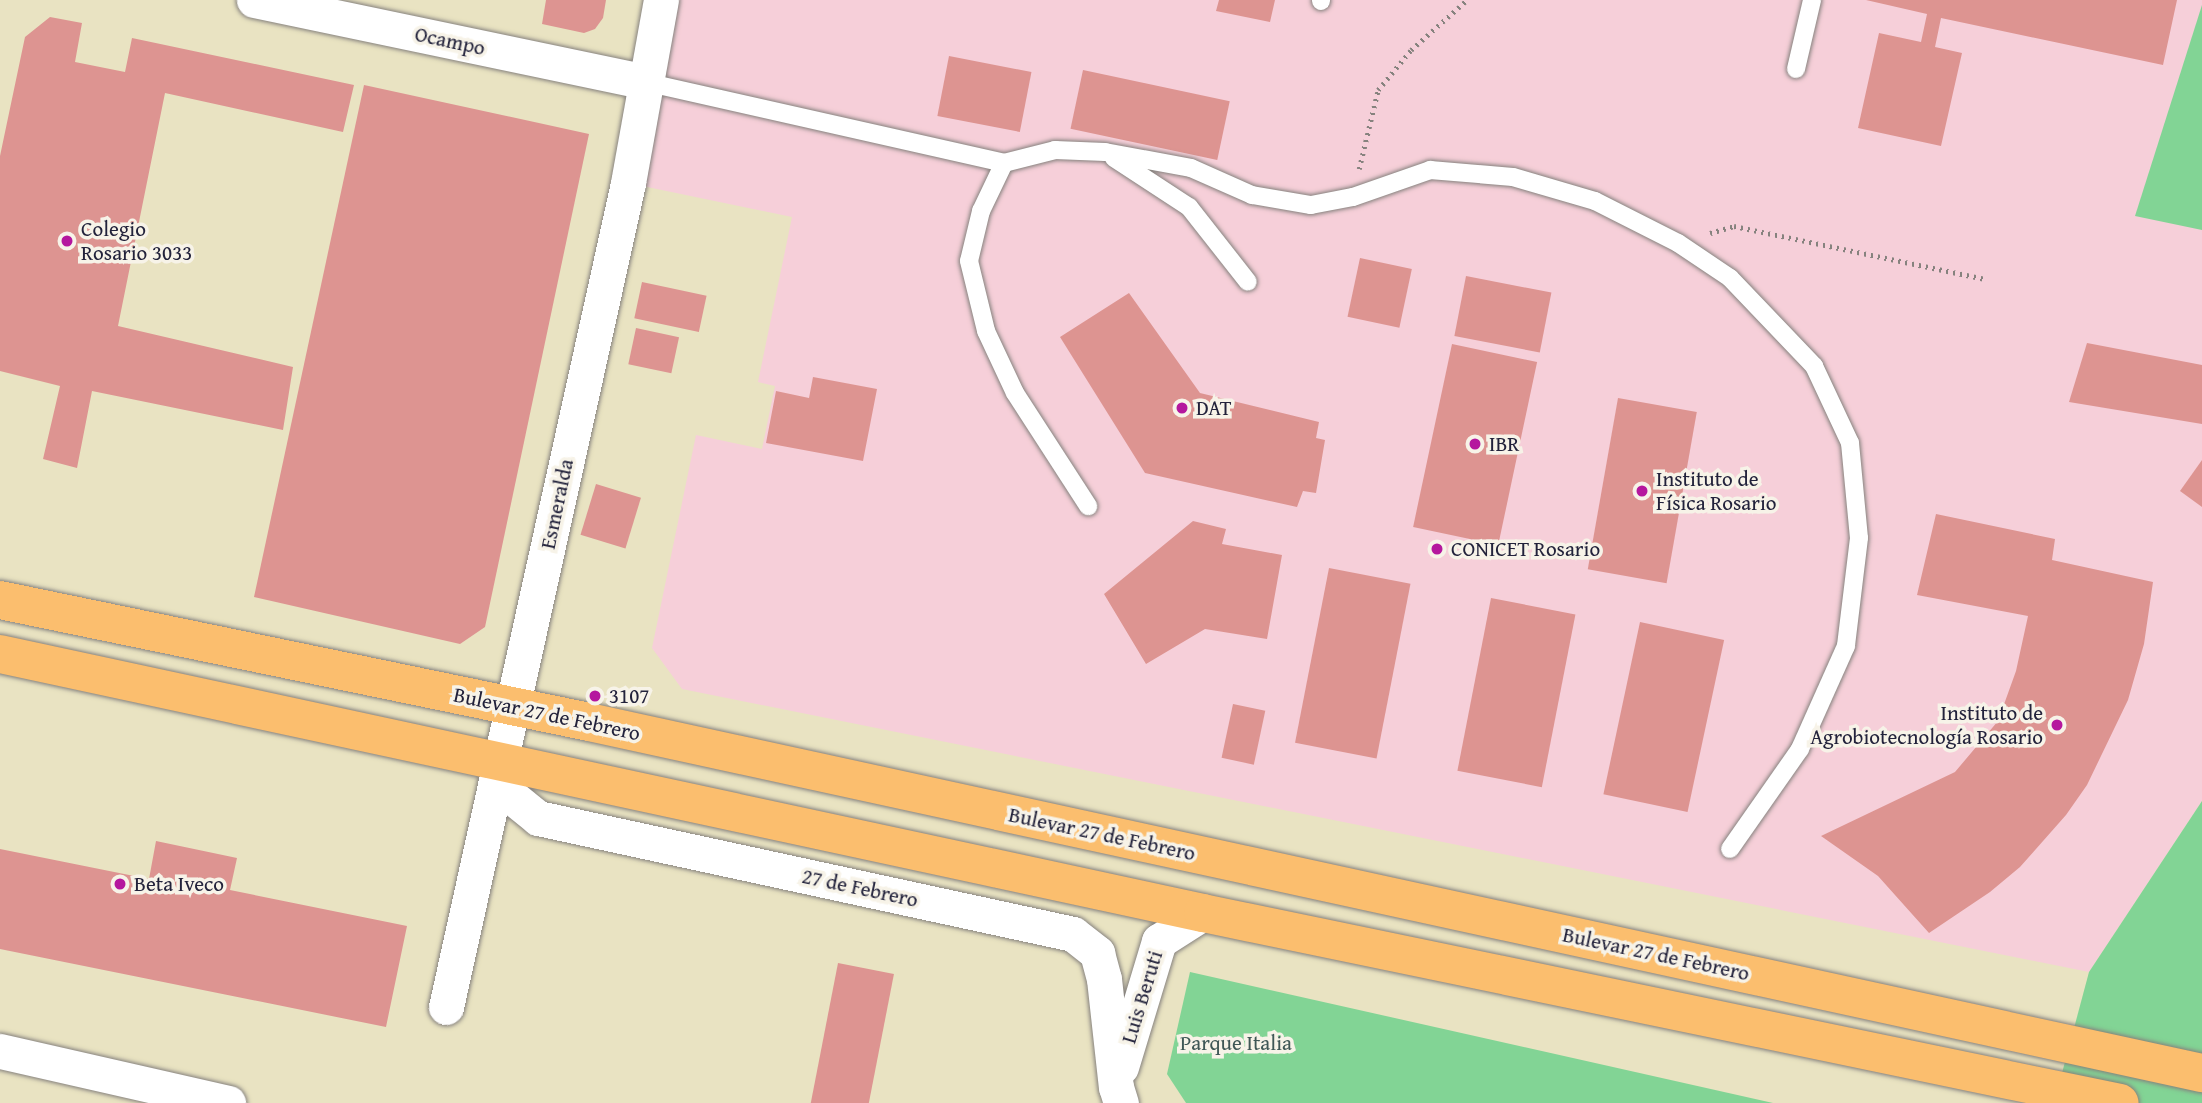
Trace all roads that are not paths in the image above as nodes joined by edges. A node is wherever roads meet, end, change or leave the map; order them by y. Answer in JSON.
{"nodes":[{"id":1,"x":254,"y":0,"type":"edge"},
{"id":2,"x":660,"y":0,"type":"edge"},
{"id":3,"x":1812,"y":0,"type":"edge"},
{"id":4,"x":1796,"y":69,"type":"dead end"},
{"id":5,"x":645,"y":82,"type":"junction"},
{"id":6,"x":1105,"y":152,"type":"junction"},
{"id":7,"x":1004,"y":163,"type":"junction"},
{"id":8,"x":1248,"y":282,"type":"dead end"},
{"id":9,"x":1088,"y":506,"type":"dead end"},
{"id":10,"x":0,"y":600,"type":"edge"},
{"id":11,"x":0,"y":654,"type":"edge"},
{"id":12,"x":513,"y":706,"type":"junction"},
{"id":13,"x":498,"y":773,"type":"junction"},
{"id":14,"x":1730,"y":849,"type":"dead end"},
{"id":15,"x":1203,"y":913,"type":"junction"},
{"id":16,"x":446,"y":1007,"type":"dead end"},
{"id":17,"x":0,"y":1051,"type":"edge"},
{"id":18,"x":2202,"y":1073,"type":"edge"},
{"id":19,"x":1119,"y":1095,"type":"edge"},
{"id":20,"x":228,"y":1103,"type":"edge"},
{"id":21,"x":2120,"y":1103,"type":"edge"}],
"edges":[{"from":1,"to":5,"type":"street","name":"Ocampo"},
{"from":2,"to":5,"type":"street","name":"Esmeralda"},
{"from":3,"to":4,"type":"lane"},
{"from":5,"to":7,"type":"lane"},
{"from":5,"to":12,"type":"street","name":"Esmeralda"},
{"from":6,"to":7,"type":"lane"},
{"from":6,"to":8,"type":"lane"},
{"from":6,"to":14,"type":"lane"},
{"from":7,"to":9,"type":"lane"},
{"from":10,"to":12,"type":"main road","name":"Bulevar 27 de Febrero"},
{"from":11,"to":13,"type":"main road"},
{"from":12,"to":13,"type":"street","name":"Esmeralda"},
{"from":12,"to":18,"type":"main road","name":"Bulevar 27 de Febrero"},
{"from":13,"to":15,"type":"main road"},
{"from":13,"to":16,"type":"street","name":"Esmeralda"},
{"from":13,"to":19,"type":"street","name":"27 de Febrero"},
{"from":15,"to":19,"type":"street","name":"Luis Beruti"},
{"from":15,"to":21,"type":"main road"},
{"from":17,"to":20,"type":"street"}]}
